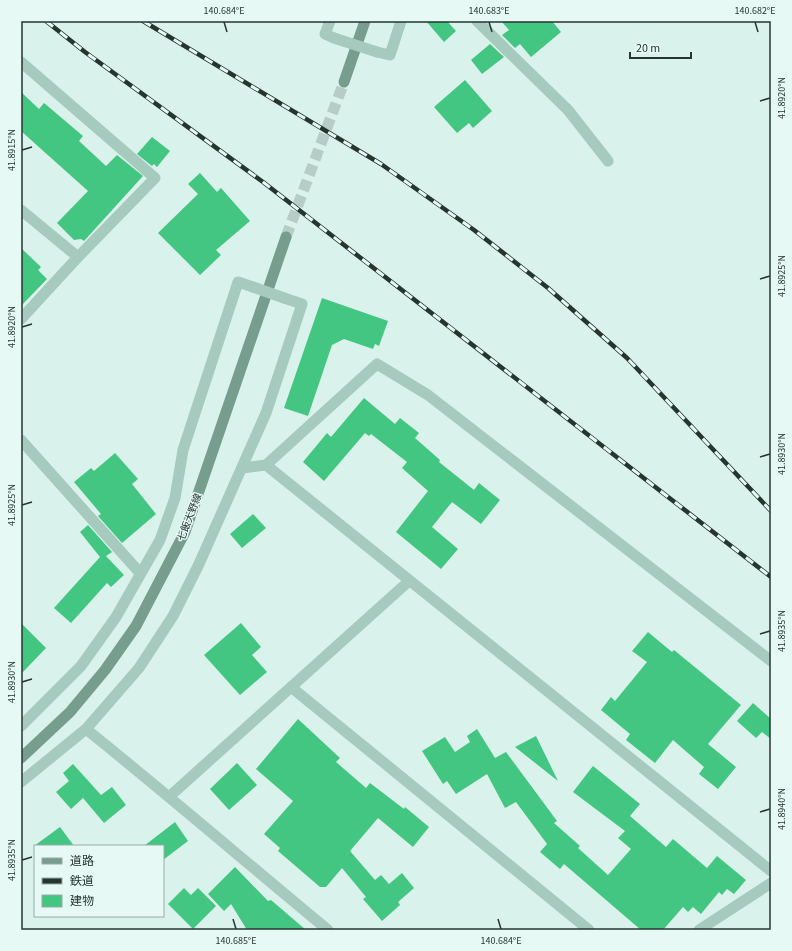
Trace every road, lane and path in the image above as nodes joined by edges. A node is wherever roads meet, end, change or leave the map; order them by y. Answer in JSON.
{"nodes":[{"id":1,"x":330,"y":21,"type":"edge"},
{"id":2,"x":365,"y":21,"type":"edge"},
{"id":3,"x":401,"y":21,"type":"edge"},
{"id":4,"x":477,"y":21,"type":"edge"},
{"id":5,"x":21,"y":62,"type":"edge"},
{"id":6,"x":344,"y":82,"type":"tunnel mouth"},
{"id":7,"x":608,"y":161,"type":"dead end"},
{"id":8,"x":21,"y":210,"type":"edge"},
{"id":9,"x":286,"y":237,"type":"tunnel mouth"},
{"id":10,"x":78,"y":257,"type":"junction"},
{"id":11,"x":21,"y":319,"type":"edge"},
{"id":12,"x":21,"y":440,"type":"edge"},
{"id":13,"x":266,"y":465,"type":"junction"},
{"id":14,"x":243,"y":468,"type":"junction"},
{"id":15,"x":140,"y":573,"type":"junction"},
{"id":16,"x":409,"y":582,"type":"junction"},
{"id":17,"x":771,"y":661,"type":"edge"},
{"id":18,"x":291,"y":687,"type":"junction"},
{"id":19,"x":21,"y":726,"type":"edge"},
{"id":20,"x":86,"y":729,"type":"junction"},
{"id":21,"x":21,"y":758,"type":"edge"},
{"id":22,"x":21,"y":782,"type":"edge"},
{"id":23,"x":170,"y":796,"type":"junction"},
{"id":24,"x":771,"y":871,"type":"edge"},
{"id":25,"x":771,"y":883,"type":"edge"},
{"id":26,"x":328,"y":930,"type":"edge"},
{"id":27,"x":589,"y":930,"type":"edge"},
{"id":28,"x":699,"y":930,"type":"edge"}],
"edges":[{"from":1,"to":3,"type":"street","bridge":true},
{"from":2,"to":6,"type":"main road"},
{"from":4,"to":7,"type":"street"},
{"from":5,"to":10,"type":"street"},
{"from":8,"to":10,"type":"street"},
{"from":9,"to":21,"type":"main road","name":"七飯大野線"},
{"from":10,"to":11,"type":"street"},
{"from":12,"to":15,"type":"street"},
{"from":13,"to":14,"type":"street"},
{"from":13,"to":16,"type":"street"},
{"from":13,"to":17,"type":"street"},
{"from":14,"to":15,"type":"street","bridge":true},
{"from":14,"to":20,"type":"street"},
{"from":15,"to":19,"type":"street"},
{"from":16,"to":18,"type":"street"},
{"from":16,"to":24,"type":"street"},
{"from":18,"to":23,"type":"street"},
{"from":18,"to":27,"type":"street"},
{"from":20,"to":22,"type":"street"},
{"from":20,"to":23,"type":"street"},
{"from":23,"to":26,"type":"street"},
{"from":25,"to":28,"type":"street"}]}
